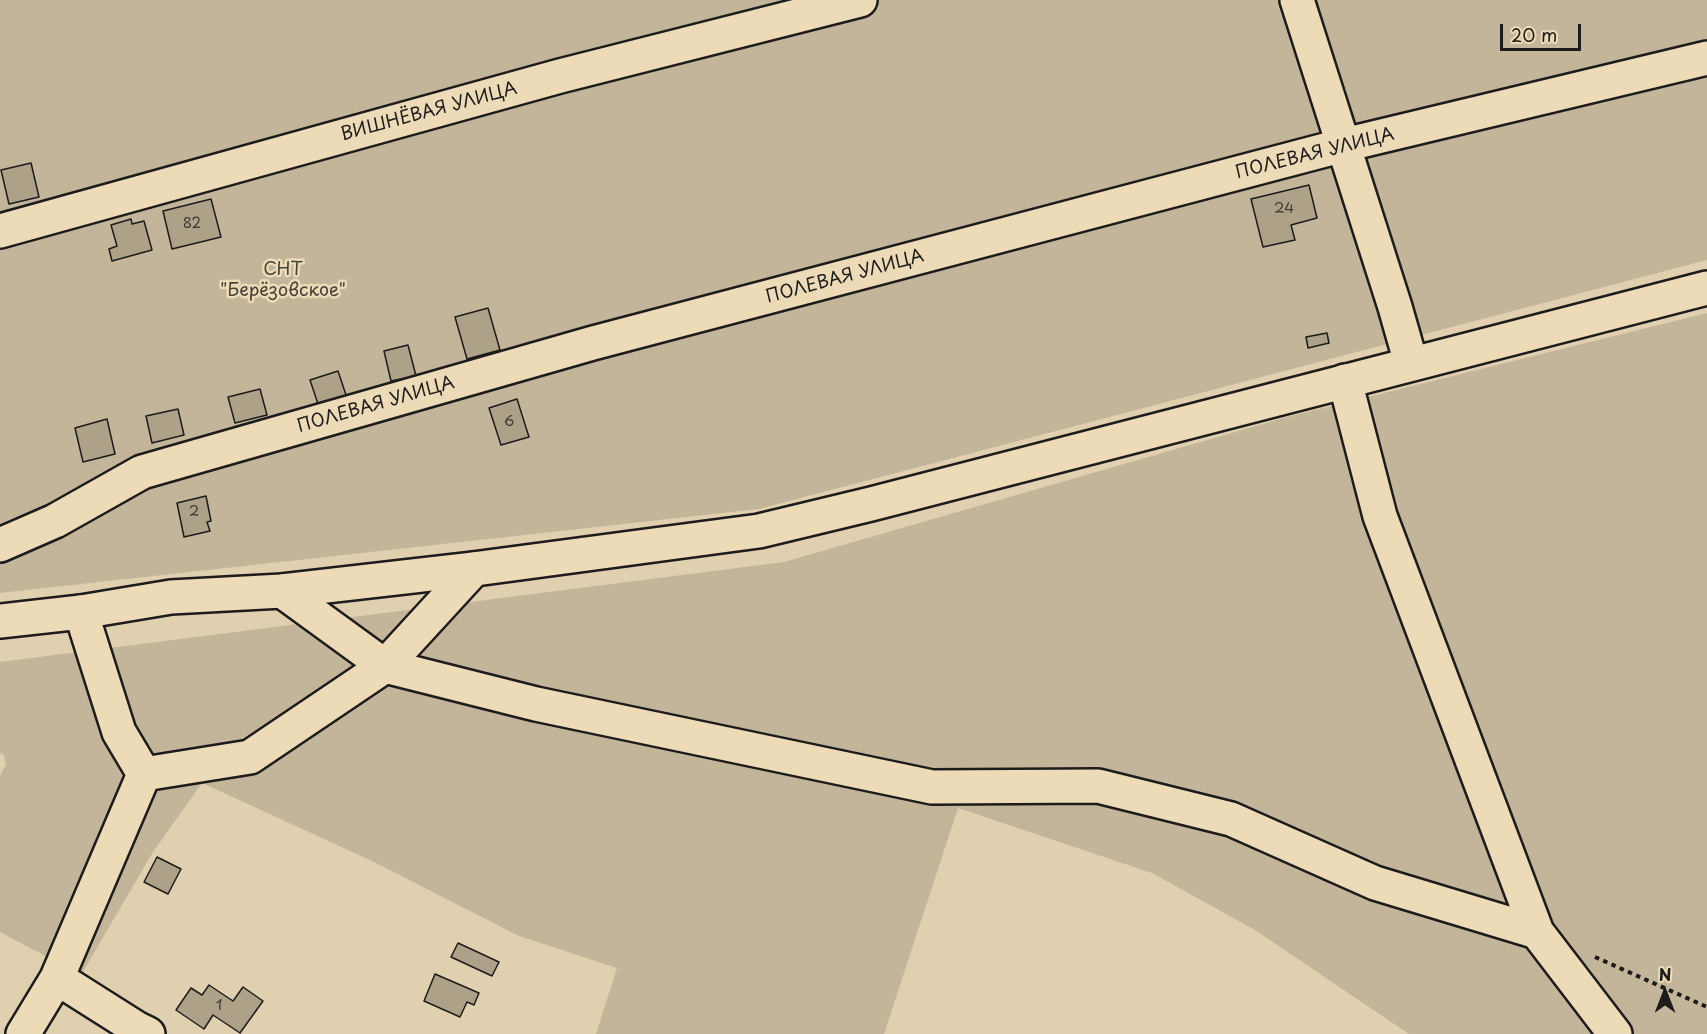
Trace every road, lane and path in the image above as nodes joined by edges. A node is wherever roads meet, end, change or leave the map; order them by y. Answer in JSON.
{"nodes":[{"id":1,"x":860,"y":0,"type":"edge"},
{"id":2,"x":1297,"y":0,"type":"edge"},
{"id":3,"x":1707,"y":58,"type":"edge"},
{"id":4,"x":1344,"y":145,"type":"junction"},
{"id":5,"x":0,"y":231,"type":"edge"},
{"id":6,"x":1707,"y":288,"type":"edge"},
{"id":7,"x":1411,"y":363,"type":"junction"},
{"id":8,"x":1345,"y":381,"type":"junction"},
{"id":9,"x":0,"y":545,"type":"edge"},
{"id":10,"x":474,"y":569,"type":"junction"},
{"id":11,"x":282,"y":591,"type":"junction"},
{"id":12,"x":81,"y":612,"type":"junction"},
{"id":13,"x":0,"y":621,"type":"edge"},
{"id":14,"x":385,"y":666,"type":"junction"},
{"id":15,"x":144,"y":774,"type":"junction"},
{"id":16,"x":1537,"y":932,"type":"junction"},
{"id":17,"x":1590,"y":955,"type":"dead end"},
{"id":18,"x":57,"y":978,"type":"junction"},
{"id":19,"x":1707,"y":1007,"type":"edge"},
{"id":20,"x":23,"y":1034,"type":"edge"},
{"id":21,"x":148,"y":1034,"type":"edge"},
{"id":22,"x":1616,"y":1034,"type":"edge"}],
"edges":[{"from":1,"to":5,"type":"street","name":"ВИШНЁВАЯ УЛИЦА"},
{"from":2,"to":4,"type":"street"},
{"from":3,"to":4,"type":"street","name":"ПОЛЕВАЯ УЛИЦА"},
{"from":4,"to":7,"type":"street"},
{"from":4,"to":9,"type":"street","name":"ПОЛЕВАЯ УЛИЦА"},
{"from":6,"to":7,"type":"street"},
{"from":7,"to":8,"type":"street"},
{"from":8,"to":10,"type":"street"},
{"from":8,"to":16,"type":"street"},
{"from":10,"to":11,"type":"street"},
{"from":10,"to":14,"type":"street"},
{"from":11,"to":12,"type":"street"},
{"from":11,"to":14,"type":"street"},
{"from":12,"to":13,"type":"street"},
{"from":12,"to":15,"type":"street"},
{"from":14,"to":15,"type":"street"},
{"from":14,"to":16,"type":"street"},
{"from":15,"to":18,"type":"street"},
{"from":16,"to":22,"type":"street"},
{"from":17,"to":19,"type":"path"},
{"from":18,"to":20,"type":"street"},
{"from":18,"to":21,"type":"street"}]}
